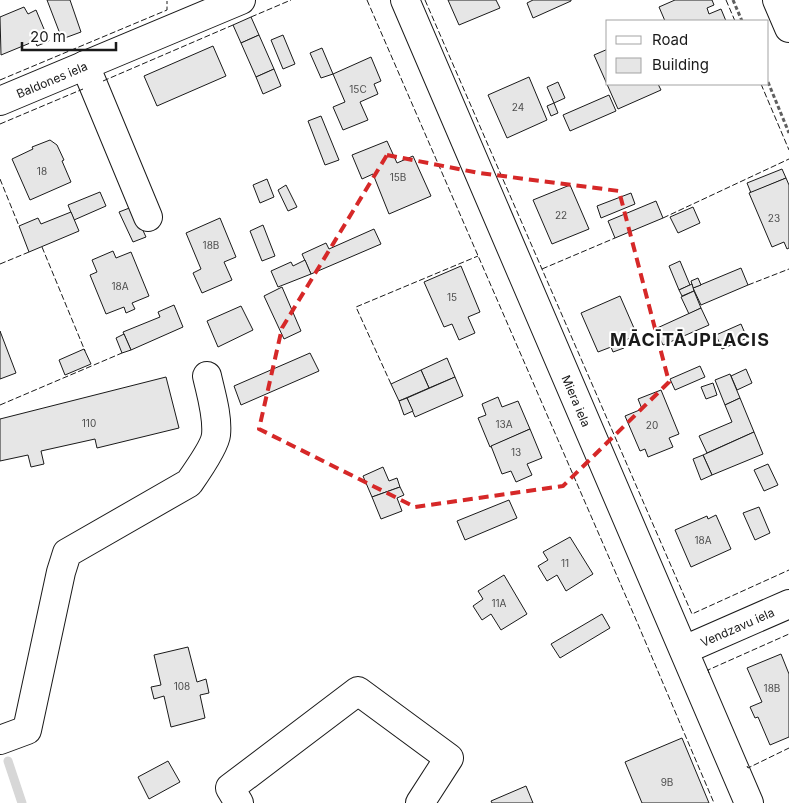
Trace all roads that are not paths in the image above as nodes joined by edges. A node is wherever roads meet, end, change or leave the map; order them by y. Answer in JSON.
{"nodes":[{"id":1,"x":241,"y":0,"type":"edge"},
{"id":2,"x":405,"y":0,"type":"edge"},
{"id":3,"x":778,"y":0,"type":"edge"},
{"id":4,"x":789,"y":28,"type":"edge"},
{"id":5,"x":85,"y":66,"type":"junction"},
{"id":6,"x":0,"y":101,"type":"edge"},
{"id":7,"x":148,"y":218,"type":"dead end"},
{"id":8,"x":207,"y":376,"type":"dead end"},
{"id":9,"x":789,"y":604,"type":"edge"},
{"id":10,"x":684,"y":650,"type":"junction"},
{"id":11,"x":0,"y":740,"type":"edge"},
{"id":12,"x":239,"y":803,"type":"edge"},
{"id":13,"x":420,"y":803,"type":"edge"},
{"id":14,"x":749,"y":803,"type":"edge"}],
"edges":[{"from":1,"to":5,"type":"street","name":"Baldones iela"},
{"from":2,"to":10,"type":"street","name":"Miera iela"},
{"from":3,"to":4,"type":"street"},
{"from":5,"to":6,"type":"street","name":"Baldones iela"},
{"from":5,"to":7,"type":"street"},
{"from":8,"to":11,"type":"street"},
{"from":9,"to":10,"type":"street","name":"Vendzavu iela"},
{"from":10,"to":14,"type":"street","name":"Miera iela"},
{"from":12,"to":13,"type":"street"}]}
